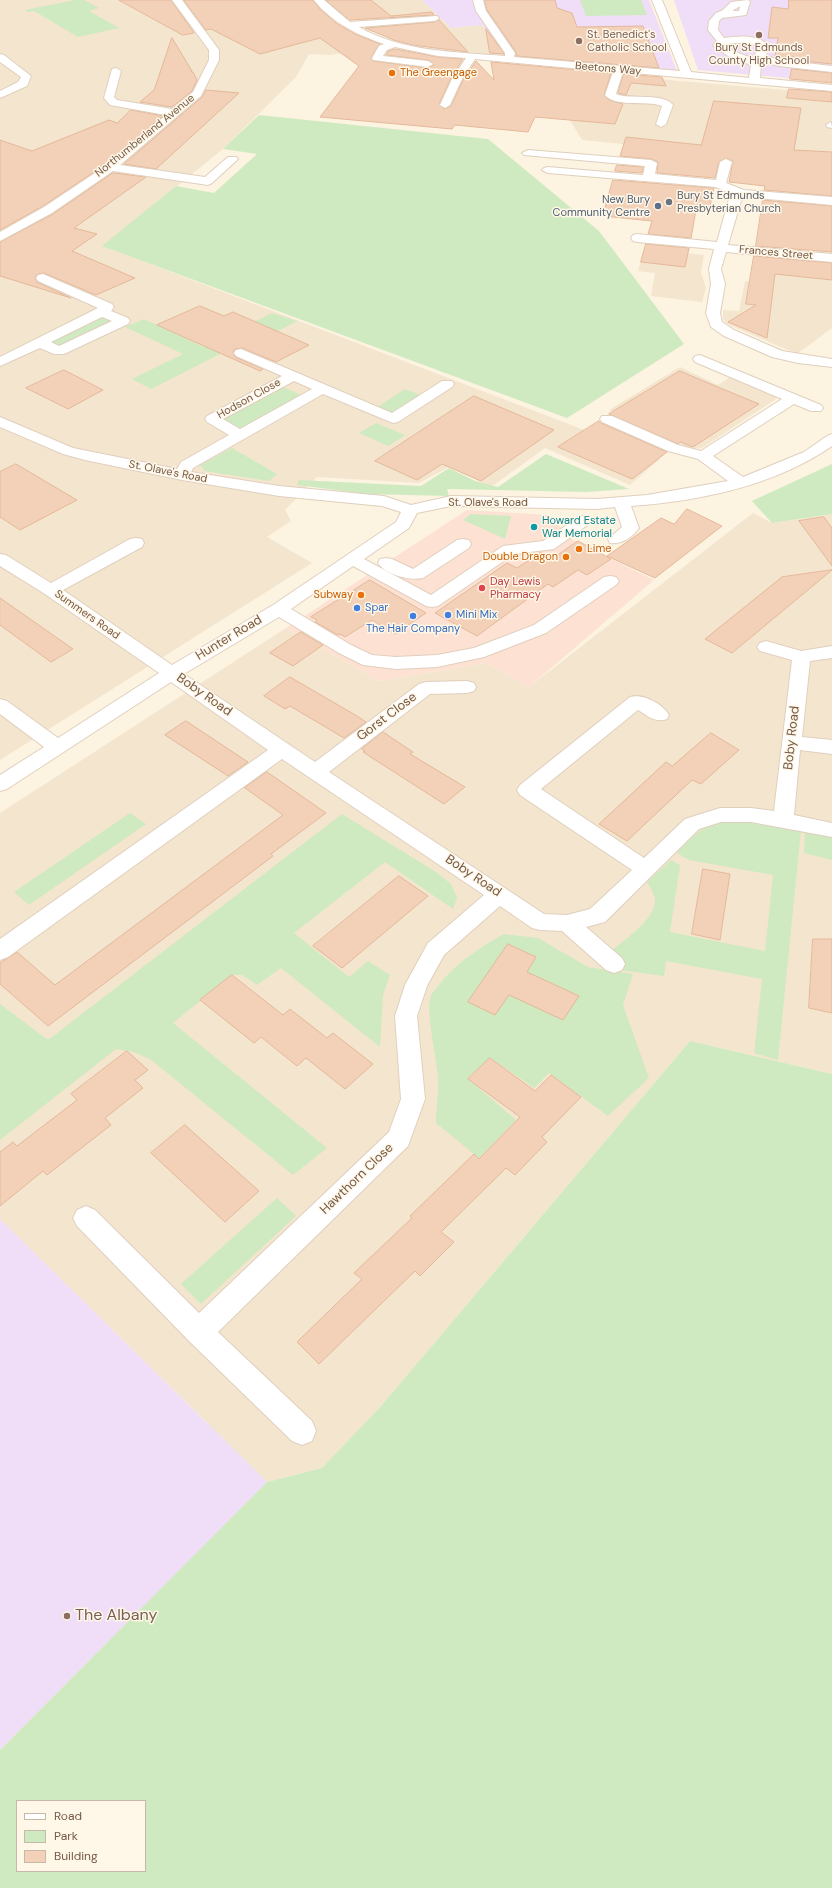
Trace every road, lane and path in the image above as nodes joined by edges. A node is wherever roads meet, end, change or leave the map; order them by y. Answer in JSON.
{"nodes":[{"id":1,"x":177,"y":0,"type":"edge"},
{"id":2,"x":318,"y":0,"type":"edge"},
{"id":3,"x":478,"y":0,"type":"edge"},
{"id":4,"x":657,"y":0,"type":"edge"},
{"id":5,"x":719,"y":15,"type":"dead end"},
{"id":6,"x":434,"y":18,"type":"dead end"},
{"id":7,"x":347,"y":26,"type":"junction"},
{"id":8,"x":722,"y":41,"type":"junction"},
{"id":9,"x":390,"y":43,"type":"junction"},
{"id":10,"x":446,"y":54,"type":"junction"},
{"id":11,"x":472,"y":56,"type":"junction"},
{"id":12,"x":0,"y":57,"type":"edge"},
{"id":13,"x":509,"y":60,"type":"junction"},
{"id":14,"x":759,"y":60,"type":"junction"},
{"id":15,"x":832,"y":69,"type":"edge"},
{"id":16,"x":619,"y":70,"type":"junction"},
{"id":17,"x":116,"y":71,"type":"dead end"},
{"id":18,"x":687,"y":75,"type":"junction"},
{"id":19,"x":754,"y":82,"type":"junction"},
{"id":20,"x":832,"y":88,"type":"edge"},
{"id":21,"x":0,"y":95,"type":"edge"},
{"id":22,"x":445,"y":105,"type":"dead end"},
{"id":23,"x":175,"y":113,"type":"junction"},
{"id":24,"x":672,"y":125,"type":"dead end"},
{"id":25,"x":528,"y":153,"type":"dead end"},
{"id":26,"x":232,"y":159,"type":"dead end"},
{"id":27,"x":726,"y":162,"type":"dead end"},
{"id":28,"x":111,"y":167,"type":"junction"},
{"id":29,"x":548,"y":170,"type":"dead end"},
{"id":30,"x":649,"y":177,"type":"junction"},
{"id":31,"x":718,"y":184,"type":"junction"},
{"id":32,"x":742,"y":194,"type":"junction"},
{"id":33,"x":832,"y":201,"type":"edge"},
{"id":34,"x":0,"y":237,"type":"edge"},
{"id":35,"x":637,"y":238,"type":"dead end"},
{"id":36,"x":720,"y":247,"type":"junction"},
{"id":37,"x":832,"y":258,"type":"edge"},
{"id":38,"x":43,"y":278,"type":"dead end"},
{"id":39,"x":102,"y":312,"type":"junction"},
{"id":40,"x":41,"y":343,"type":"junction"},
{"id":41,"x":241,"y":353,"type":"dead end"},
{"id":42,"x":700,"y":359,"type":"dead end"},
{"id":43,"x":0,"y":362,"type":"edge"},
{"id":44,"x":832,"y":363,"type":"edge"},
{"id":45,"x":292,"y":376,"type":"junction"},
{"id":46,"x":447,"y":384,"type":"dead end"},
{"id":47,"x":322,"y":389,"type":"junction"},
{"id":48,"x":792,"y":399,"type":"junction"},
{"id":49,"x":816,"y":408,"type":"dead end"},
{"id":50,"x":607,"y":419,"type":"dead end"},
{"id":51,"x":0,"y":421,"type":"edge"},
{"id":52,"x":240,"y":435,"type":"junction"},
{"id":53,"x":831,"y":440,"type":"edge"},
{"id":54,"x":703,"y":456,"type":"junction"},
{"id":55,"x":182,"y":475,"type":"junction"},
{"id":56,"x":741,"y":483,"type":"junction"},
{"id":57,"x":621,"y":502,"type":"junction"},
{"id":58,"x":410,"y":510,"type":"junction"},
{"id":59,"x":583,"y":521,"type":"dead end"},
{"id":60,"x":616,"y":539,"type":"dead end"},
{"id":61,"x":136,"y":543,"type":"dead end"},
{"id":62,"x":463,"y":544,"type":"dead end"},
{"id":63,"x":358,"y":555,"type":"junction"},
{"id":64,"x":0,"y":559,"type":"edge"},
{"id":65,"x":610,"y":580,"type":"dead end"},
{"id":66,"x":51,"y":590,"type":"junction"},
{"id":67,"x":279,"y":609,"type":"junction"},
{"id":68,"x":766,"y":647,"type":"dead end"},
{"id":69,"x":832,"y":652,"type":"edge"},
{"id":70,"x":801,"y":656,"type":"junction"},
{"id":71,"x":172,"y":673,"type":"junction"},
{"id":72,"x":468,"y":686,"type":"dead end"},
{"id":73,"x":0,"y":705,"type":"edge"},
{"id":74,"x":660,"y":715,"type":"dead end"},
{"id":75,"x":791,"y":742,"type":"junction"},
{"id":76,"x":56,"y":747,"type":"junction"},
{"id":77,"x":832,"y":747,"type":"edge"},
{"id":78,"x":282,"y":750,"type":"junction"},
{"id":79,"x":315,"y":772,"type":"junction"},
{"id":80,"x":0,"y":784,"type":"edge"},
{"id":81,"x":783,"y":820,"type":"junction"},
{"id":82,"x":832,"y":830,"type":"edge"},
{"id":83,"x":646,"y":869,"type":"junction"},
{"id":84,"x":499,"y":894,"type":"junction"},
{"id":85,"x":567,"y":923,"type":"junction"},
{"id":86,"x":0,"y":951,"type":"edge"},
{"id":87,"x":614,"y":964,"type":"dead end"},
{"id":88,"x":86,"y":1218,"type":"dead end"},
{"id":89,"x":198,"y":1332,"type":"junction"},
{"id":90,"x":302,"y":1431,"type":"dead end"}],
"edges":[{"from":1,"to":23,"type":"street","name":"Northumberland Avenue"},
{"from":2,"to":7,"type":"street","name":"Beetons Way"},
{"from":3,"to":13,"type":"street"},
{"from":4,"to":18,"type":"street"},
{"from":5,"to":8,"type":"street"},
{"from":6,"to":7,"type":"street"},
{"from":7,"to":9,"type":"street","name":"Beetons Way"},
{"from":8,"to":14,"type":"street"},
{"from":8,"to":14,"type":"street"},
{"from":9,"to":10,"type":"street","name":"Beetons Way"},
{"from":9,"to":10,"type":"street"},
{"from":10,"to":11,"type":"street","name":"Beetons Way"},
{"from":11,"to":13,"type":"street","name":"Beetons Way"},
{"from":11,"to":22,"type":"street"},
{"from":12,"to":21,"type":"street"},
{"from":13,"to":16,"type":"street","name":"Beetons Way"},
{"from":14,"to":15,"type":"street"},
{"from":14,"to":19,"type":"street"},
{"from":16,"to":18,"type":"street","name":"Beetons Way"},
{"from":16,"to":24,"type":"street"},
{"from":17,"to":23,"type":"street"},
{"from":18,"to":19,"type":"street","name":"Beetons Way"},
{"from":19,"to":20,"type":"street","name":"Beetons Way"},
{"from":23,"to":28,"type":"street","name":"Northumberland Avenue"},
{"from":25,"to":30,"type":"street"},
{"from":26,"to":28,"type":"street"},
{"from":27,"to":31,"type":"street"},
{"from":28,"to":34,"type":"street","name":"Northumberland Avenue"},
{"from":29,"to":30,"type":"street"},
{"from":30,"to":31,"type":"street"},
{"from":31,"to":32,"type":"street"},
{"from":32,"to":33,"type":"street"},
{"from":32,"to":36,"type":"street"},
{"from":35,"to":36,"type":"street","name":"Frances Street"},
{"from":36,"to":37,"type":"street","name":"Frances Street"},
{"from":36,"to":44,"type":"street"},
{"from":38,"to":39,"type":"street"},
{"from":39,"to":40,"type":"street"},
{"from":39,"to":40,"type":"street"},
{"from":40,"to":43,"type":"street"},
{"from":41,"to":45,"type":"street","name":"Hodson Close"},
{"from":42,"to":48,"type":"street"},
{"from":45,"to":47,"type":"street","name":"Hodson Close"},
{"from":45,"to":52,"type":"street","name":"Hodson Close"},
{"from":46,"to":47,"type":"street","name":"Hodson Close"},
{"from":47,"to":52,"type":"street"},
{"from":48,"to":49,"type":"street"},
{"from":48,"to":54,"type":"street"},
{"from":50,"to":54,"type":"street"},
{"from":51,"to":55,"type":"street","name":"St. Olave's Road"},
{"from":52,"to":55,"type":"street"},
{"from":53,"to":56,"type":"street","name":"St. Olave's Road"},
{"from":54,"to":56,"type":"street"},
{"from":55,"to":58,"type":"street","name":"St. Olave's Road"},
{"from":56,"to":57,"type":"street","name":"St. Olave's Road"},
{"from":57,"to":58,"type":"street","name":"St. Olave's Road"},
{"from":57,"to":60,"type":"street"},
{"from":58,"to":63,"type":"street","name":"Hunter Road"},
{"from":59,"to":63,"type":"street"},
{"from":61,"to":66,"type":"street"},
{"from":62,"to":63,"type":"street"},
{"from":63,"to":67,"type":"street","name":"Hunter Road"},
{"from":64,"to":66,"type":"street","name":"Summers Road"},
{"from":65,"to":67,"type":"street"},
{"from":66,"to":71,"type":"street","name":"Summers Road"},
{"from":67,"to":71,"type":"street","name":"Hunter Road"},
{"from":68,"to":70,"type":"street"},
{"from":69,"to":70,"type":"street"},
{"from":70,"to":75,"type":"street","name":"Boby Road"},
{"from":71,"to":76,"type":"street","name":"Hunter Road"},
{"from":71,"to":78,"type":"street","name":"Boby Road"},
{"from":72,"to":79,"type":"street","name":"Gorst Close"},
{"from":73,"to":76,"type":"street"},
{"from":74,"to":83,"type":"street"},
{"from":75,"to":77,"type":"street"},
{"from":75,"to":81,"type":"street","name":"Boby Road"},
{"from":76,"to":80,"type":"street","name":"Hunter Road"},
{"from":78,"to":79,"type":"street","name":"Boby Road"},
{"from":78,"to":86,"type":"street"},
{"from":79,"to":84,"type":"street","name":"Boby Road"},
{"from":81,"to":82,"type":"street","name":"Boby Road"},
{"from":81,"to":83,"type":"street","name":"Boby Road"},
{"from":83,"to":85,"type":"street","name":"Boby Road"},
{"from":84,"to":85,"type":"street","name":"Boby Road"},
{"from":84,"to":89,"type":"street","name":"Hawthorn Close"},
{"from":85,"to":87,"type":"street"},
{"from":88,"to":89,"type":"street"},
{"from":89,"to":90,"type":"street"}]}
